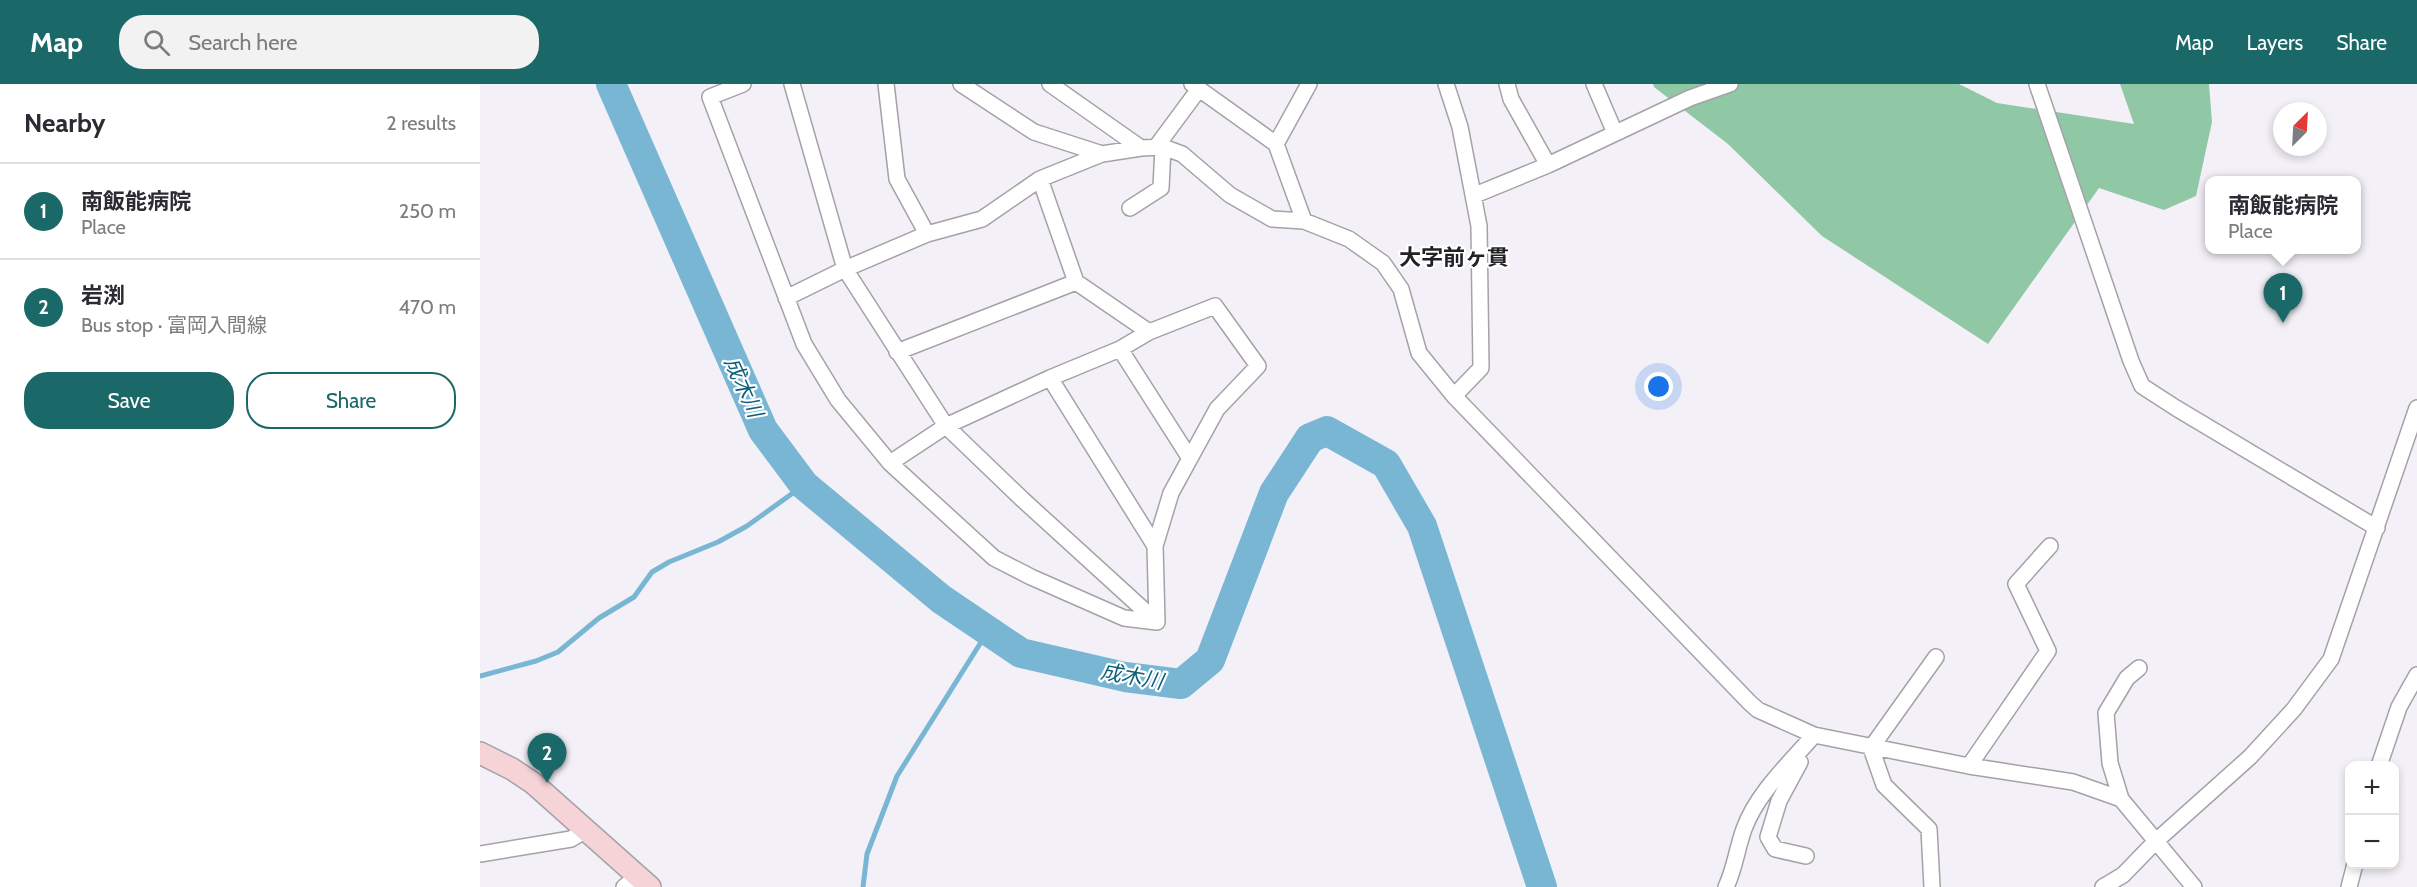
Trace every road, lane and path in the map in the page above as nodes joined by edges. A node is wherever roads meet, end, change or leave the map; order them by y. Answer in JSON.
{"nodes":[{"id":1,"x":744,"y":84,"type":"edge"},
{"id":2,"x":792,"y":84,"type":"edge"},
{"id":3,"x":886,"y":84,"type":"edge"},
{"id":4,"x":962,"y":84,"type":"edge"},
{"id":5,"x":1050,"y":84,"type":"edge"},
{"id":6,"x":1310,"y":84,"type":"edge"},
{"id":7,"x":1446,"y":84,"type":"edge"},
{"id":8,"x":1507,"y":84,"type":"edge"},
{"id":9,"x":1594,"y":84,"type":"edge"},
{"id":10,"x":1730,"y":84,"type":"edge"},
{"id":11,"x":2037,"y":84,"type":"edge"},
{"id":12,"x":1195,"y":86,"type":"edge"},
{"id":13,"x":1615,"y":133,"type":"junction"},
{"id":14,"x":1276,"y":144,"type":"junction"},
{"id":15,"x":1153,"y":147,"type":"junction"},
{"id":16,"x":1102,"y":154,"type":"junction"},
{"id":17,"x":1548,"y":165,"type":"junction"},
{"id":18,"x":1040,"y":179,"type":"junction"},
{"id":19,"x":1474,"y":195,"type":"junction"},
{"id":20,"x":1130,"y":208,"type":"dead end"},
{"id":21,"x":1304,"y":221,"type":"junction"},
{"id":22,"x":927,"y":234,"type":"junction"},
{"id":23,"x":845,"y":269,"type":"junction"},
{"id":24,"x":1076,"y":282,"type":"junction"},
{"id":25,"x":786,"y":298,"type":"junction"},
{"id":26,"x":1149,"y":332,"type":"junction"},
{"id":27,"x":1120,"y":349,"type":"junction"},
{"id":28,"x":897,"y":352,"type":"junction"},
{"id":29,"x":1050,"y":378,"type":"junction"},
{"id":30,"x":1454,"y":396,"type":"junction"},
{"id":31,"x":2417,"y":408,"type":"edge"},
{"id":32,"x":946,"y":426,"type":"junction"},
{"id":33,"x":2412,"y":437,"type":"edge"},
{"id":34,"x":1189,"y":458,"type":"junction"},
{"id":35,"x":890,"y":463,"type":"junction"},
{"id":36,"x":2378,"y":528,"type":"junction"},
{"id":37,"x":1155,"y":546,"type":"junction"},
{"id":38,"x":2050,"y":546,"type":"dead end"},
{"id":39,"x":1157,"y":622,"type":"junction"},
{"id":40,"x":1936,"y":657,"type":"dead end"},
{"id":41,"x":2139,"y":668,"type":"dead end"},
{"id":42,"x":2417,"y":675,"type":"edge"},
{"id":43,"x":1814,"y":735,"type":"junction"},
{"id":44,"x":1871,"y":748,"type":"junction"},
{"id":45,"x":480,"y":753,"type":"edge"},
{"id":46,"x":2380,"y":761,"type":"edge"},
{"id":47,"x":1968,"y":766,"type":"junction"},
{"id":48,"x":2121,"y":799,"type":"junction"},
{"id":49,"x":586,"y":830,"type":"junction"},
{"id":50,"x":2156,"y":841,"type":"junction"},
{"id":51,"x":480,"y":854,"type":"edge"},
{"id":52,"x":1806,"y":856,"type":"dead end"},
{"id":53,"x":2354,"y":869,"type":"edge"},
{"id":54,"x":637,"y":883,"type":"edge"},
{"id":55,"x":1726,"y":887,"type":"edge"},
{"id":56,"x":1932,"y":887,"type":"edge"},
{"id":57,"x":2103,"y":887,"type":"edge"},
{"id":58,"x":2194,"y":887,"type":"edge"},
{"id":59,"x":2349,"y":887,"type":"edge"}],
"edges":[{"from":1,"to":25,"type":"street"},
{"from":2,"to":23,"type":"street"},
{"from":3,"to":22,"type":"street"},
{"from":4,"to":16,"type":"street"},
{"from":5,"to":15,"type":"street"},
{"from":6,"to":14,"type":"street"},
{"from":7,"to":19,"type":"street"},
{"from":8,"to":17,"type":"street"},
{"from":9,"to":13,"type":"street"},
{"from":10,"to":13,"type":"street"},
{"from":11,"to":36,"type":"street"},
{"from":12,"to":14,"type":"street"},
{"from":12,"to":15,"type":"street"},
{"from":13,"to":17,"type":"street"},
{"from":14,"to":21,"type":"street"},
{"from":15,"to":16,"type":"street"},
{"from":15,"to":20,"type":"street"},
{"from":15,"to":21,"type":"street"},
{"from":16,"to":18,"type":"street"},
{"from":17,"to":19,"type":"street"},
{"from":18,"to":22,"type":"street"},
{"from":18,"to":24,"type":"street"},
{"from":19,"to":30,"type":"street"},
{"from":21,"to":30,"type":"street"},
{"from":22,"to":23,"type":"street"},
{"from":23,"to":25,"type":"street"},
{"from":23,"to":28,"type":"street"},
{"from":24,"to":26,"type":"street"},
{"from":24,"to":28,"type":"street"},
{"from":25,"to":35,"type":"street"},
{"from":26,"to":27,"type":"street"},
{"from":26,"to":34,"type":"street"},
{"from":27,"to":29,"type":"street"},
{"from":27,"to":34,"type":"street"},
{"from":28,"to":32,"type":"street"},
{"from":29,"to":32,"type":"street"},
{"from":29,"to":37,"type":"street"},
{"from":30,"to":43,"type":"street"},
{"from":31,"to":33,"type":"street"},
{"from":32,"to":35,"type":"street"},
{"from":32,"to":39,"type":"street"},
{"from":33,"to":36,"type":"street"},
{"from":34,"to":37,"type":"street"},
{"from":35,"to":39,"type":"street"},
{"from":36,"to":50,"type":"street"},
{"from":37,"to":39,"type":"street"},
{"from":38,"to":47,"type":"street"},
{"from":40,"to":44,"type":"street"},
{"from":41,"to":48,"type":"street"},
{"from":42,"to":46,"type":"street"},
{"from":43,"to":44,"type":"street"},
{"from":43,"to":52,"type":"street"},
{"from":43,"to":55,"type":"street"},
{"from":44,"to":47,"type":"street"},
{"from":44,"to":56,"type":"street"},
{"from":45,"to":49,"type":"main road"},
{"from":47,"to":48,"type":"street"},
{"from":48,"to":50,"type":"street"},
{"from":49,"to":51,"type":"street"},
{"from":49,"to":54,"type":"main road"},
{"from":50,"to":57,"type":"street"},
{"from":50,"to":58,"type":"street"},
{"from":53,"to":59,"type":"street"}]}
